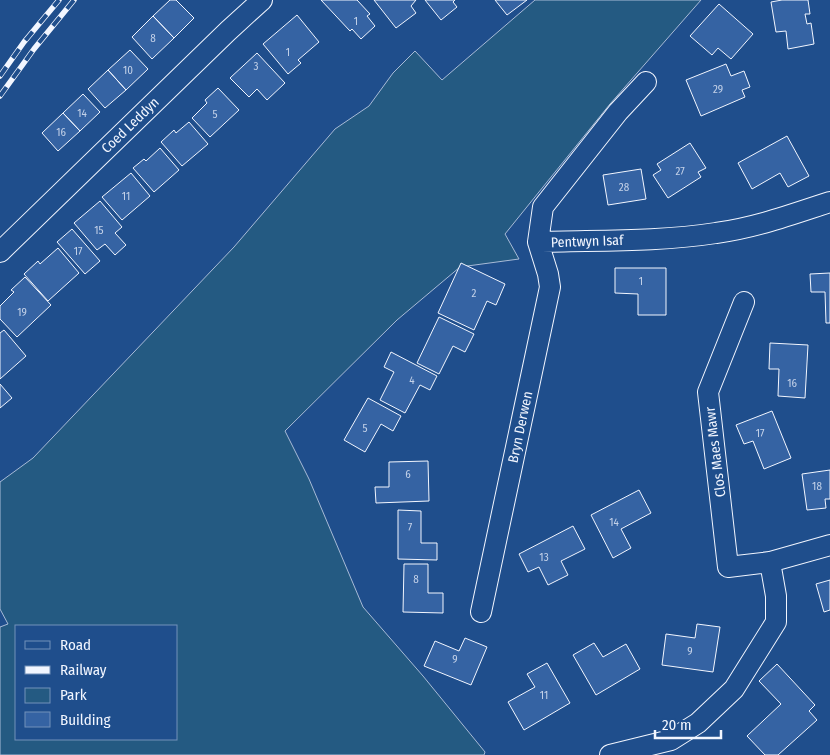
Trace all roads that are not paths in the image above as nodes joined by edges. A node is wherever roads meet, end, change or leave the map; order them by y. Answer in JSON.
{"nodes":[{"id":1,"x":262,"y":0,"type":"edge"},
{"id":2,"x":646,"y":82,"type":"dead end"},
{"id":3,"x":830,"y":202,"type":"edge"},
{"id":4,"x":538,"y":242,"type":"junction"},
{"id":5,"x":0,"y":252,"type":"edge"},
{"id":6,"x":744,"y":302,"type":"dead end"},
{"id":7,"x":830,"y":545,"type":"edge"},
{"id":8,"x":770,"y":562,"type":"junction"},
{"id":9,"x":481,"y":612,"type":"dead end"},
{"id":10,"x":610,"y":755,"type":"edge"}],
"edges":[{"from":1,"to":5,"type":"street","name":"Coed Leddyn"},
{"from":2,"to":4,"type":"street","name":"Pentwyn Isaf"},
{"from":3,"to":4,"type":"street","name":"Pentwyn Isaf"},
{"from":4,"to":9,"type":"street","name":"Bryn Derwen"},
{"from":6,"to":8,"type":"street","name":"Clos Maes Mawr"},
{"from":7,"to":8,"type":"street","name":"Clos Maes Mawr"},
{"from":8,"to":10,"type":"street"}]}
